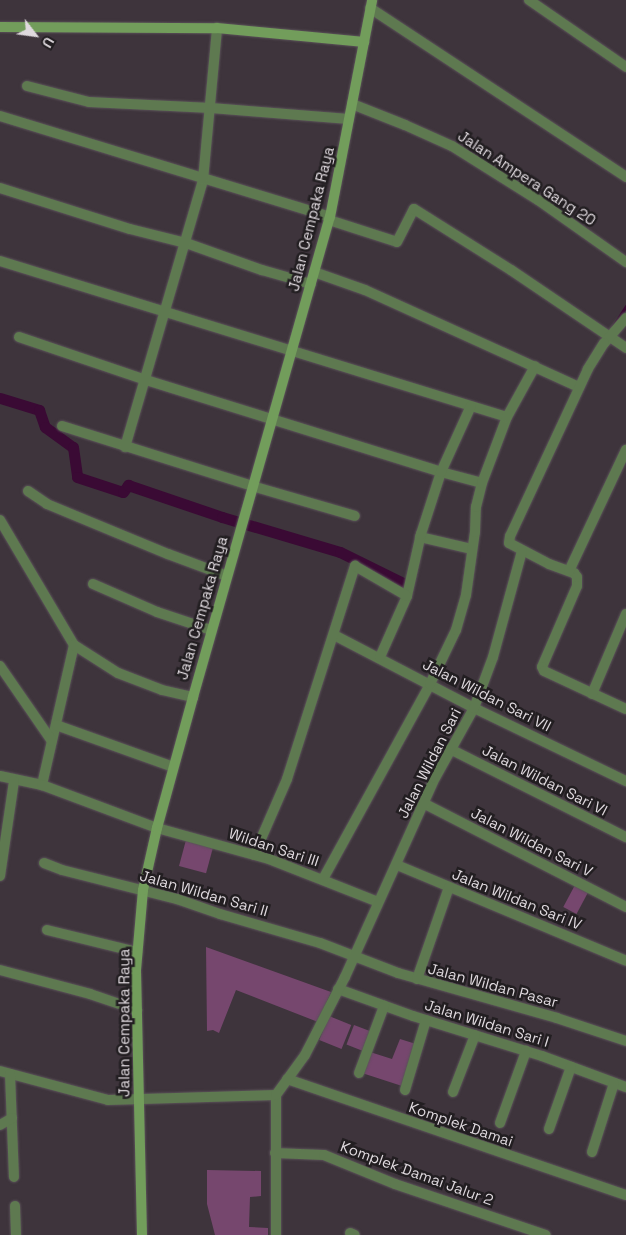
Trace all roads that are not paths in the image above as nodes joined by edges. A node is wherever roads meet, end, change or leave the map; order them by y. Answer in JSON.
{"nodes":[{"id":1,"x":529,"y":0,"type":"edge"},
{"id":2,"x":371,"y":4,"type":"edge"},
{"id":3,"x":0,"y":27,"type":"edge"},
{"id":4,"x":217,"y":28,"type":"junction"},
{"id":5,"x":364,"y":42,"type":"junction"},
{"id":6,"x":626,"y":67,"type":"edge"},
{"id":7,"x":27,"y":86,"type":"dead end"},
{"id":8,"x":352,"y":104,"type":"junction"},
{"id":9,"x":211,"y":108,"type":"junction"},
{"id":10,"x":0,"y":116,"type":"edge"},
{"id":11,"x":349,"y":119,"type":"junction"},
{"id":12,"x":626,"y":177,"type":"edge"},
{"id":13,"x":203,"y":180,"type":"junction"},
{"id":14,"x":0,"y":188,"type":"edge"},
{"id":15,"x":329,"y":218,"type":"junction"},
{"id":16,"x":186,"y":243,"type":"junction"},
{"id":17,"x":0,"y":261,"type":"edge"},
{"id":18,"x":626,"y":262,"type":"edge"},
{"id":19,"x":314,"y":272,"type":"junction"},
{"id":20,"x":311,"y":284,"type":"junction"},
{"id":21,"x":166,"y":312,"type":"junction"},
{"id":22,"x":626,"y":318,"type":"edge"},
{"id":23,"x":19,"y":337,"type":"dead end"},
{"id":24,"x":610,"y":338,"type":"junction"},
{"id":25,"x":626,"y":348,"type":"edge"},
{"id":26,"x":292,"y":350,"type":"junction"},
{"id":27,"x":535,"y":366,"type":"junction"},
{"id":28,"x":146,"y":380,"type":"junction"},
{"id":29,"x":579,"y":386,"type":"junction"},
{"id":30,"x":471,"y":406,"type":"junction"},
{"id":31,"x":507,"y":417,"type":"junction"},
{"id":32,"x":271,"y":418,"type":"junction"},
{"id":33,"x":62,"y":426,"type":"dead end"},
{"id":34,"x":125,"y":446,"type":"junction"},
{"id":35,"x":626,"y":450,"type":"edge"},
{"id":36,"x":441,"y":472,"type":"junction"},
{"id":37,"x":482,"y":483,"type":"junction"},
{"id":38,"x":252,"y":486,"type":"junction"},
{"id":39,"x":28,"y":491,"type":"dead end"},
{"id":40,"x":355,"y":516,"type":"dead end"},
{"id":41,"x":0,"y":520,"type":"edge"},
{"id":42,"x":420,"y":537,"type":"junction"},
{"id":43,"x":472,"y":549,"type":"junction"},
{"id":44,"x":522,"y":551,"type":"junction"},
{"id":45,"x":570,"y":571,"type":"junction"},
{"id":46,"x":227,"y":576,"type":"junction"},
{"id":47,"x":93,"y":584,"type":"dead end"},
{"id":48,"x":407,"y":596,"type":"junction"},
{"id":49,"x":626,"y":614,"type":"edge"},
{"id":50,"x":211,"y":630,"type":"junction"},
{"id":51,"x":334,"y":636,"type":"junction"},
{"id":52,"x":622,"y":637,"type":"edge"},
{"id":53,"x":74,"y":645,"type":"junction"},
{"id":54,"x":380,"y":658,"type":"junction"},
{"id":55,"x":0,"y":666,"type":"edge"},
{"id":56,"x":430,"y":684,"type":"junction"},
{"id":57,"x":592,"y":694,"type":"junction"},
{"id":58,"x":193,"y":696,"type":"junction"},
{"id":59,"x":474,"y":708,"type":"junction"},
{"id":60,"x":626,"y":709,"type":"edge"},
{"id":61,"x":56,"y":724,"type":"junction"},
{"id":62,"x":52,"y":741,"type":"junction"},
{"id":63,"x":450,"y":749,"type":"junction"},
{"id":64,"x":174,"y":767,"type":"junction"},
{"id":65,"x":0,"y":776,"type":"edge"},
{"id":66,"x":14,"y":780,"type":"junction"},
{"id":67,"x":626,"y":781,"type":"edge"},
{"id":68,"x":42,"y":785,"type":"junction"},
{"id":69,"x":424,"y":804,"type":"junction"},
{"id":70,"x":157,"y":828,"type":"junction"},
{"id":71,"x":626,"y":838,"type":"edge"},
{"id":72,"x":254,"y":855,"type":"junction"},
{"id":73,"x":44,"y":863,"type":"dead end"},
{"id":74,"x":397,"y":864,"type":"junction"},
{"id":75,"x":0,"y":876,"type":"edge"},
{"id":76,"x":323,"y":879,"type":"junction"},
{"id":77,"x":449,"y":887,"type":"junction"},
{"id":78,"x":143,"y":890,"type":"junction"},
{"id":79,"x":378,"y":902,"type":"junction"},
{"id":80,"x":626,"y":907,"type":"edge"},
{"id":81,"x":47,"y":930,"type":"dead end"},
{"id":82,"x":138,"y":952,"type":"junction"},
{"id":83,"x":353,"y":956,"type":"junction"},
{"id":84,"x":626,"y":961,"type":"edge"},
{"id":85,"x":0,"y":970,"type":"edge"},
{"id":86,"x":417,"y":979,"type":"junction"},
{"id":87,"x":338,"y":989,"type":"junction"},
{"id":88,"x":384,"y":1006,"type":"junction"},
{"id":89,"x":136,"y":1010,"type":"junction"},
{"id":90,"x":426,"y":1020,"type":"junction"},
{"id":91,"x":475,"y":1035,"type":"junction"},
{"id":92,"x":626,"y":1041,"type":"edge"},
{"id":93,"x":526,"y":1051,"type":"junction"},
{"id":94,"x":571,"y":1067,"type":"junction"},
{"id":95,"x":5,"y":1073,"type":"edge"},
{"id":96,"x":359,"y":1073,"type":"dead end"},
{"id":97,"x":287,"y":1080,"type":"junction"},
{"id":98,"x":614,"y":1083,"type":"junction"},
{"id":99,"x":626,"y":1087,"type":"edge"},
{"id":100,"x":405,"y":1090,"type":"dead end"},
{"id":101,"x":453,"y":1092,"type":"dead end"},
{"id":102,"x":276,"y":1095,"type":"junction"},
{"id":103,"x":138,"y":1099,"type":"junction"},
{"id":104,"x":12,"y":1118,"type":"junction"},
{"id":105,"x":500,"y":1124,"type":"dead end"},
{"id":106,"x":0,"y":1125,"type":"edge"},
{"id":107,"x":549,"y":1129,"type":"dead end"},
{"id":108,"x":592,"y":1152,"type":"dead end"},
{"id":109,"x":276,"y":1153,"type":"junction"},
{"id":110,"x":14,"y":1177,"type":"dead end"},
{"id":111,"x":626,"y":1195,"type":"edge"},
{"id":112,"x":15,"y":1206,"type":"dead end"},
{"id":113,"x":16,"y":1235,"type":"edge"},
{"id":114,"x":142,"y":1235,"type":"edge"},
{"id":115,"x":276,"y":1235,"type":"edge"},
{"id":116,"x":546,"y":1235,"type":"edge"}],
"edges":[{"from":1,"to":6,"type":"street"},
{"from":2,"to":5,"type":"street","name":"Jalan Cempaka Raya"},
{"from":2,"to":12,"type":"street"},
{"from":3,"to":4,"type":"street"},
{"from":4,"to":5,"type":"street"},
{"from":4,"to":9,"type":"street"},
{"from":5,"to":8,"type":"street","name":"Jalan Cempaka Raya"},
{"from":7,"to":9,"type":"street"},
{"from":8,"to":11,"type":"street","name":"Jalan Cempaka Raya"},
{"from":8,"to":18,"type":"street","name":"Jalan Ampera Gang 20"},
{"from":9,"to":11,"type":"street"},
{"from":9,"to":13,"type":"street"},
{"from":10,"to":13,"type":"street"},
{"from":11,"to":15,"type":"street","name":"Jalan Cempaka Raya"},
{"from":13,"to":15,"type":"street"},
{"from":13,"to":16,"type":"street"},
{"from":14,"to":16,"type":"street"},
{"from":15,"to":19,"type":"street","name":"Jalan Cempaka Raya"},
{"from":15,"to":24,"type":"street"},
{"from":16,"to":20,"type":"street"},
{"from":16,"to":21,"type":"street"},
{"from":17,"to":21,"type":"street"},
{"from":19,"to":20,"type":"street","name":"Jalan Cempaka Raya"},
{"from":19,"to":27,"type":"street"},
{"from":20,"to":26,"type":"street","name":"Jalan Cempaka Raya"},
{"from":21,"to":26,"type":"street"},
{"from":21,"to":28,"type":"street"},
{"from":22,"to":24,"type":"street"},
{"from":23,"to":28,"type":"street"},
{"from":24,"to":25,"type":"street"},
{"from":24,"to":29,"type":"street"},
{"from":26,"to":30,"type":"street"},
{"from":26,"to":32,"type":"street","name":"Jalan Cempaka Raya"},
{"from":27,"to":29,"type":"street"},
{"from":27,"to":31,"type":"street"},
{"from":28,"to":32,"type":"street"},
{"from":28,"to":34,"type":"street"},
{"from":29,"to":44,"type":"street"},
{"from":30,"to":31,"type":"street"},
{"from":30,"to":36,"type":"street"},
{"from":31,"to":37,"type":"street"},
{"from":32,"to":36,"type":"street"},
{"from":32,"to":38,"type":"street","name":"Jalan Cempaka Raya"},
{"from":33,"to":34,"type":"street"},
{"from":34,"to":38,"type":"street"},
{"from":35,"to":45,"type":"street"},
{"from":36,"to":37,"type":"street"},
{"from":36,"to":42,"type":"street"},
{"from":37,"to":43,"type":"street"},
{"from":38,"to":40,"type":"street"},
{"from":38,"to":46,"type":"street","name":"Jalan Cempaka Raya"},
{"from":39,"to":46,"type":"street"},
{"from":41,"to":53,"type":"street"},
{"from":42,"to":43,"type":"street"},
{"from":42,"to":48,"type":"street"},
{"from":43,"to":56,"type":"street"},
{"from":44,"to":45,"type":"street"},
{"from":44,"to":59,"type":"street","name":"Jalan Wildan Sari"},
{"from":45,"to":57,"type":"street"},
{"from":46,"to":50,"type":"street","name":"Jalan Cempaka Raya"},
{"from":47,"to":50,"type":"street"},
{"from":48,"to":51,"type":"street"},
{"from":48,"to":54,"type":"street"},
{"from":49,"to":52,"type":"street"},
{"from":50,"to":58,"type":"street","name":"Jalan Cempaka Raya"},
{"from":51,"to":54,"type":"street","name":"Jalan Wildan Sari VII"},
{"from":51,"to":72,"type":"street"},
{"from":52,"to":57,"type":"street"},
{"from":53,"to":58,"type":"street"},
{"from":53,"to":61,"type":"street"},
{"from":54,"to":56,"type":"street","name":"Jalan Wildan Sari VII"},
{"from":55,"to":62,"type":"street"},
{"from":56,"to":59,"type":"street","name":"Jalan Wildan Sari VII"},
{"from":56,"to":76,"type":"street"},
{"from":57,"to":60,"type":"street"},
{"from":58,"to":64,"type":"street","name":"Jalan Cempaka Raya"},
{"from":59,"to":63,"type":"street","name":"Jalan Wildan Sari"},
{"from":59,"to":67,"type":"street","name":"Jalan Wildan Sari VII"},
{"from":61,"to":62,"type":"street"},
{"from":61,"to":64,"type":"street"},
{"from":62,"to":68,"type":"street"},
{"from":63,"to":69,"type":"street","name":"Jalan Wildan Sari"},
{"from":63,"to":71,"type":"street","name":"Jalan Wildan Sari VI"},
{"from":64,"to":70,"type":"street","name":"Jalan Cempaka Raya"},
{"from":65,"to":66,"type":"street","name":"Wildan Sari III"},
{"from":66,"to":68,"type":"street","name":"Wildan Sari III"},
{"from":66,"to":75,"type":"street"},
{"from":68,"to":70,"type":"street","name":"Wildan Sari III"},
{"from":69,"to":74,"type":"street","name":"Jalan Wildan Sari"},
{"from":69,"to":80,"type":"street","name":"Jalan Wildan Sari V"},
{"from":70,"to":72,"type":"street","name":"Wildan Sari III"},
{"from":70,"to":78,"type":"street","name":"Jalan Cempaka Raya"},
{"from":72,"to":76,"type":"street","name":"Wildan Sari III"},
{"from":73,"to":78,"type":"street","name":"Jalan Wildan Sari II"},
{"from":74,"to":77,"type":"street","name":"Jalan Wildan Sari IV"},
{"from":74,"to":79,"type":"street","name":"Jalan Wildan Sari"},
{"from":76,"to":79,"type":"street","name":"Wildan Sari III"},
{"from":77,"to":84,"type":"street","name":"Jalan Wildan Sari IV"},
{"from":77,"to":86,"type":"street"},
{"from":78,"to":82,"type":"street","name":"Jalan Cempaka Raya"},
{"from":78,"to":83,"type":"street","name":"Jalan Wildan Sari II"},
{"from":79,"to":83,"type":"street","name":"Jalan Wildan Sari"},
{"from":81,"to":82,"type":"street"},
{"from":82,"to":89,"type":"street","name":"Jalan Cempaka Raya"},
{"from":83,"to":86,"type":"street","name":"Jalan Wildan Pasar"},
{"from":83,"to":87,"type":"street","name":"Jalan Wildan Sari"},
{"from":85,"to":89,"type":"street"},
{"from":86,"to":92,"type":"street","name":"Jalan Wildan Pasar"},
{"from":87,"to":88,"type":"street","name":"Jalan Wildan Sari I"},
{"from":87,"to":97,"type":"street","name":"Jalan Wildan Sari"},
{"from":88,"to":90,"type":"street","name":"Jalan Wildan Sari I"},
{"from":88,"to":96,"type":"street"},
{"from":89,"to":103,"type":"street","name":"Jalan Cempaka Raya"},
{"from":90,"to":91,"type":"street","name":"Jalan Wildan Sari I"},
{"from":90,"to":100,"type":"street"},
{"from":91,"to":93,"type":"street","name":"Jalan Wildan Sari I"},
{"from":91,"to":101,"type":"street"},
{"from":93,"to":94,"type":"street","name":"Jalan Wildan Sari I"},
{"from":93,"to":105,"type":"street"},
{"from":94,"to":98,"type":"street","name":"Jalan Wildan Sari I"},
{"from":94,"to":107,"type":"street"},
{"from":95,"to":103,"type":"street"},
{"from":95,"to":104,"type":"street"},
{"from":97,"to":102,"type":"street","name":"Jalan Wildan Sari"},
{"from":97,"to":111,"type":"street","name":"Komplek Damai"},
{"from":98,"to":99,"type":"street","name":"Jalan Wildan Sari I"},
{"from":98,"to":108,"type":"street"},
{"from":102,"to":103,"type":"street"},
{"from":102,"to":109,"type":"street"},
{"from":103,"to":114,"type":"street","name":"Jalan Cempaka Raya"},
{"from":104,"to":106,"type":"street"},
{"from":104,"to":110,"type":"street"},
{"from":109,"to":115,"type":"street"},
{"from":109,"to":116,"type":"street","name":"Komplek Damai Jalur 2"},
{"from":112,"to":113,"type":"street"}]}
